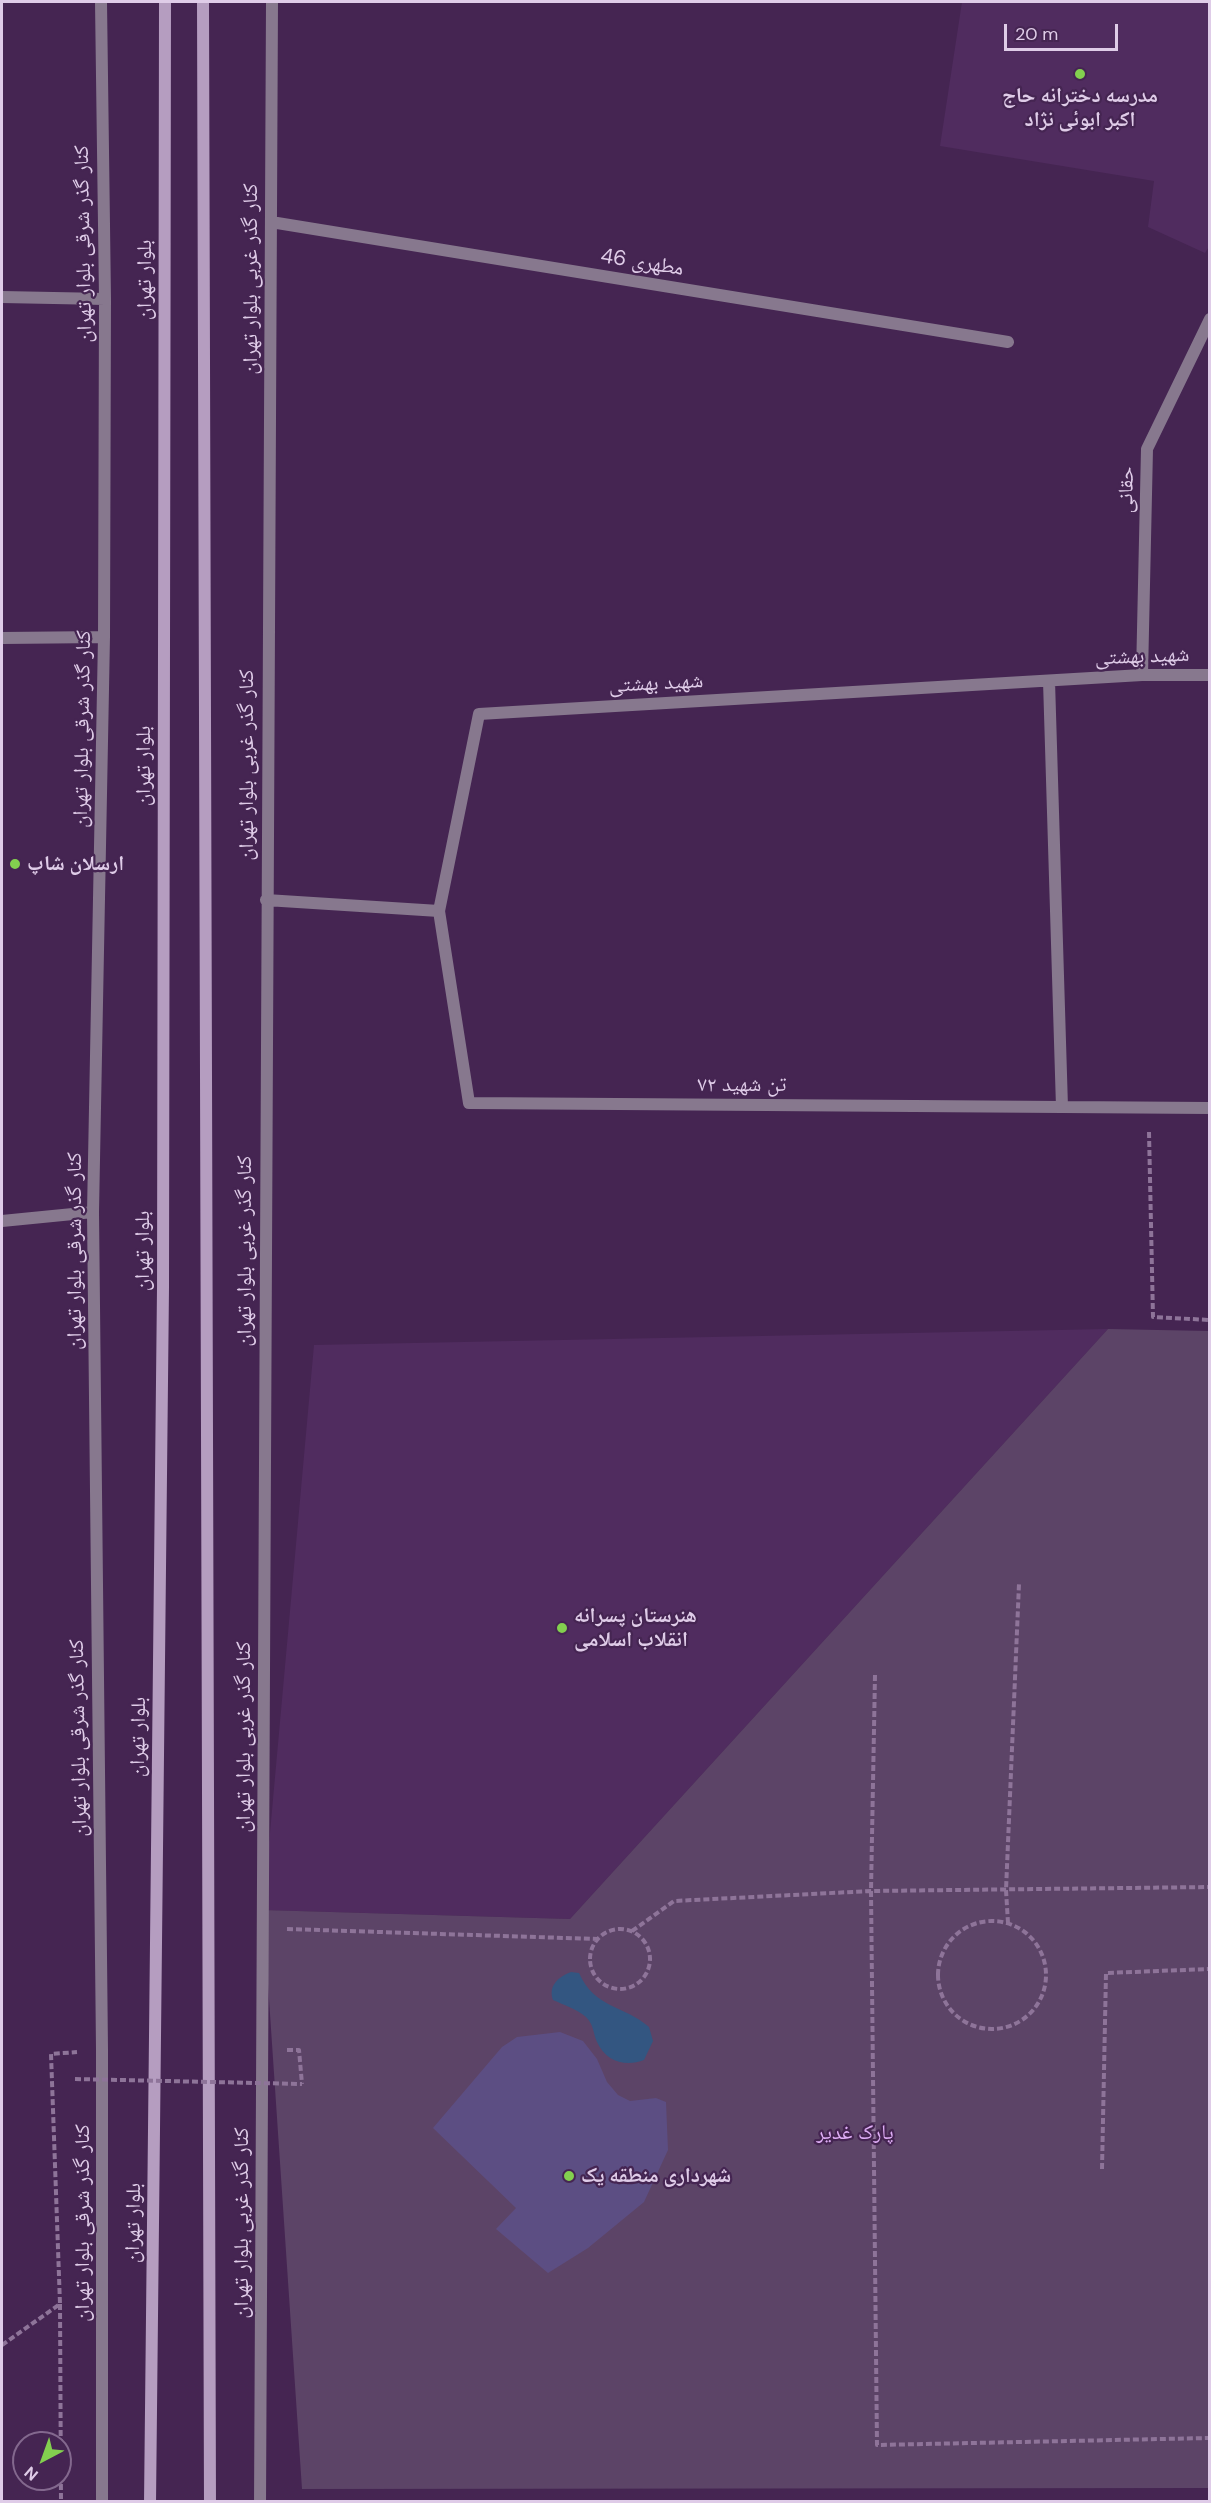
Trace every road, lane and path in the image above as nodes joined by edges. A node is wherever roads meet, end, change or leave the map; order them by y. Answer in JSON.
{"nodes":[{"id":1,"x":101,"y":2,"type":"edge"},
{"id":2,"x":165,"y":2,"type":"edge"},
{"id":3,"x":203,"y":2,"type":"edge"},
{"id":4,"x":272,"y":2,"type":"edge"},
{"id":5,"x":271,"y":222,"type":"junction"},
{"id":6,"x":2,"y":297,"type":"edge"},
{"id":7,"x":105,"y":299,"type":"junction"},
{"id":8,"x":1209,"y":319,"type":"edge"},
{"id":9,"x":1008,"y":342,"type":"dead end"},
{"id":10,"x":104,"y":637,"type":"junction"},
{"id":11,"x":2,"y":638,"type":"edge"},
{"id":12,"x":1143,"y":675,"type":"junction"},
{"id":13,"x":1209,"y":675,"type":"edge"},
{"id":14,"x":1049,"y":681,"type":"junction"},
{"id":15,"x":266,"y":900,"type":"junction"},
{"id":16,"x":439,"y":911,"type":"junction"},
{"id":17,"x":1062,"y":1107,"type":"junction"},
{"id":18,"x":1149,"y":1107,"type":"junction"},
{"id":19,"x":1209,"y":1108,"type":"edge"},
{"id":20,"x":93,"y":1212,"type":"junction"},
{"id":21,"x":2,"y":1221,"type":"edge"},
{"id":22,"x":1209,"y":1320,"type":"edge"},
{"id":23,"x":1019,"y":1584,"type":"dead end"},
{"id":24,"x":875,"y":1676,"type":"dead end"},
{"id":25,"x":1209,"y":1887,"type":"edge"},
{"id":26,"x":1006,"y":1890,"type":"junction"},
{"id":27,"x":871,"y":1891,"type":"junction"},
{"id":28,"x":1008,"y":1923,"type":"junction"},
{"id":29,"x":262,"y":1928,"type":"junction"},
{"id":30,"x":632,"y":1931,"type":"junction"},
{"id":31,"x":597,"y":1939,"type":"junction"},
{"id":32,"x":1209,"y":1969,"type":"edge"},
{"id":33,"x":299,"y":2050,"type":"dead end"},
{"id":34,"x":75,"y":2052,"type":"dead end"},
{"id":35,"x":75,"y":2079,"type":"dead end"},
{"id":36,"x":1102,"y":2169,"type":"dead end"},
{"id":37,"x":60,"y":2304,"type":"junction"},
{"id":38,"x":2,"y":2344,"type":"edge"},
{"id":39,"x":1209,"y":2438,"type":"edge"},
{"id":40,"x":61,"y":2502,"type":"edge"},
{"id":41,"x":102,"y":2502,"type":"edge"},
{"id":42,"x":150,"y":2502,"type":"edge"},
{"id":43,"x":210,"y":2502,"type":"edge"},
{"id":44,"x":260,"y":2502,"type":"edge"}],
"edges":[{"from":1,"to":7,"type":"street","name":"کنار گذر شرقی بلوار تهران"},
{"from":2,"to":42,"type":"main road","name":"بلوار تهران"},
{"from":3,"to":43,"type":"main road"},
{"from":4,"to":5,"type":"street","name":"کنار گذر غربی بلوار تهران"},
{"from":5,"to":9,"type":"street","name":"مطهری 46"},
{"from":5,"to":15,"type":"street","name":"کنار گذر غربی بلوار تهران"},
{"from":6,"to":7,"type":"street"},
{"from":7,"to":10,"type":"street","name":"کنار گذر شرقی بلوار تهران"},
{"from":8,"to":12,"type":"street","name":"حقانی"},
{"from":10,"to":11,"type":"street"},
{"from":10,"to":20,"type":"street","name":"کنار گذر شرقی بلوار تهران"},
{"from":12,"to":13,"type":"street","name":"شهید بهشتی"},
{"from":12,"to":14,"type":"street","name":"شهید بهشتی"},
{"from":14,"to":16,"type":"street","name":"شهید بهشتی"},
{"from":14,"to":17,"type":"street"},
{"from":15,"to":16,"type":"street"},
{"from":15,"to":29,"type":"street","name":"کنار گذر غربی بلوار تهران"},
{"from":16,"to":17,"type":"street","name":"۷۲ تن شهید"},
{"from":17,"to":18,"type":"street","name":"۷۲ تن شهید"},
{"from":18,"to":19,"type":"street","name":"۷۲ تن شهید"},
{"from":18,"to":22,"type":"path"},
{"from":20,"to":21,"type":"street"},
{"from":20,"to":41,"type":"street","name":"کنار گذر شرقی بلوار تهران"},
{"from":23,"to":26,"type":"path"},
{"from":24,"to":27,"type":"path"},
{"from":25,"to":26,"type":"path"},
{"from":26,"to":27,"type":"path"},
{"from":26,"to":28,"type":"path"},
{"from":27,"to":30,"type":"path"},
{"from":27,"to":39,"type":"path"},
{"from":28,"to":28,"type":"path"},
{"from":29,"to":31,"type":"path"},
{"from":29,"to":44,"type":"street","name":"کنار گذر غربی بلوار تهران"},
{"from":30,"to":31,"type":"path"},
{"from":30,"to":31,"type":"path"},
{"from":32,"to":36,"type":"path"},
{"from":33,"to":35,"type":"path","bridge":true},
{"from":34,"to":37,"type":"path"},
{"from":37,"to":38,"type":"path"},
{"from":37,"to":40,"type":"path"}]}
